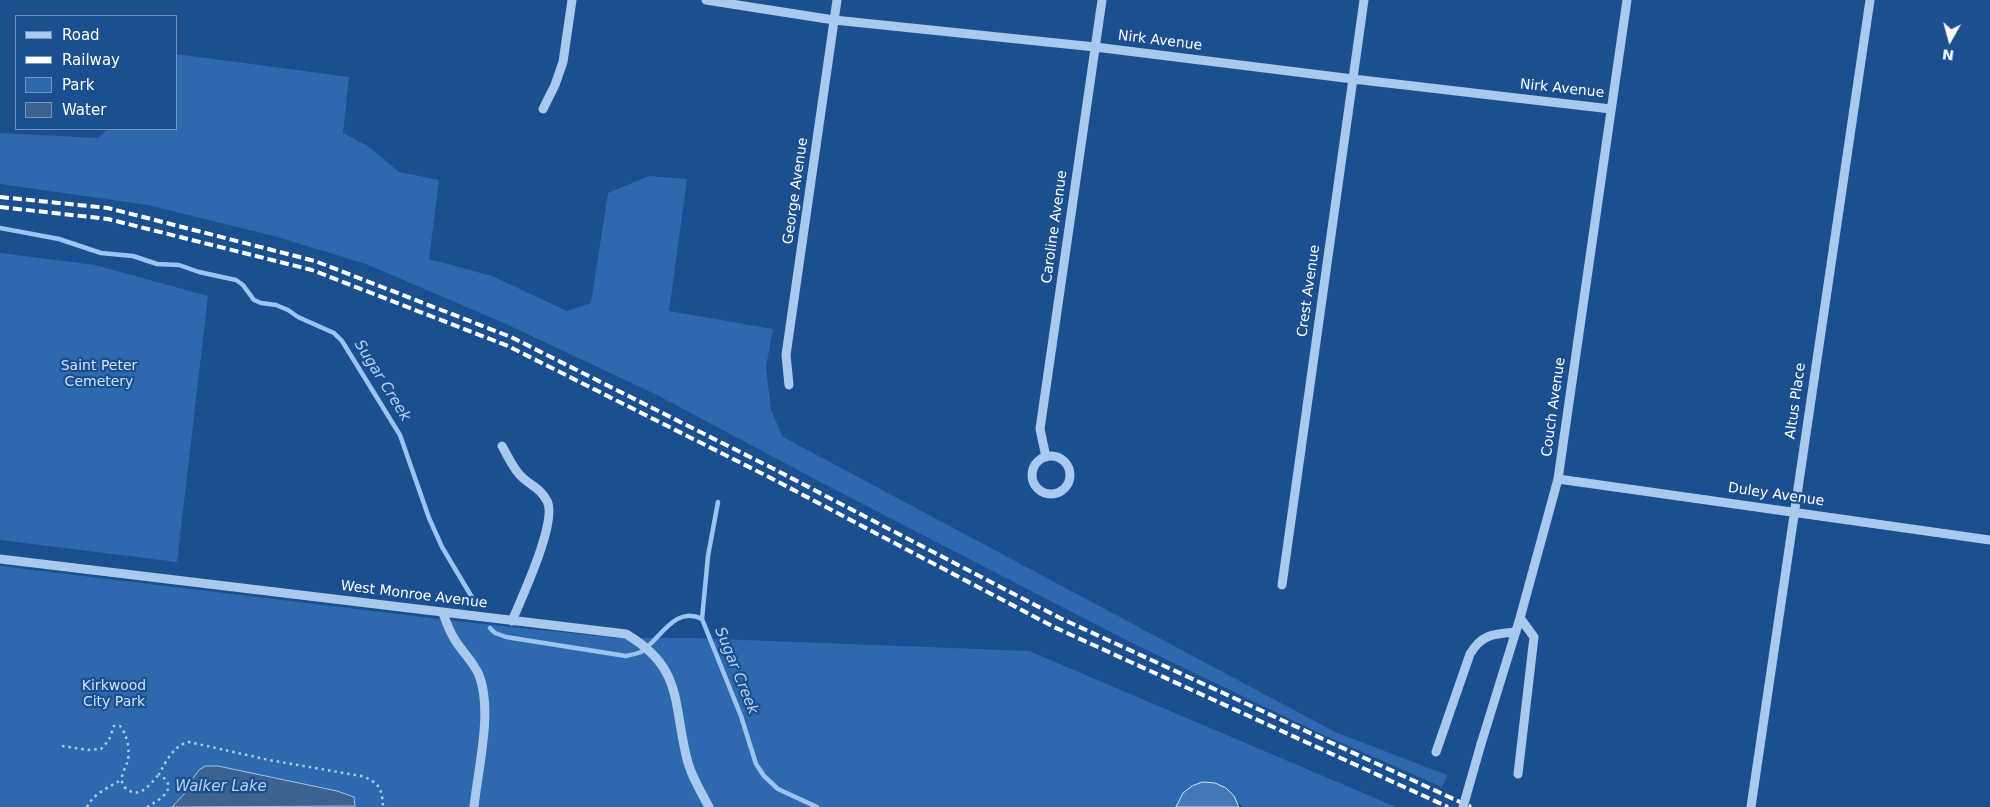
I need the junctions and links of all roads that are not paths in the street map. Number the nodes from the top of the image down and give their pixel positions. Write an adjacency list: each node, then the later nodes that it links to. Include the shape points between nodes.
1 (572, 0): 11 (street, via 563,62)
2 (706, 0): 8 (street, Nirk Avenue)
3 (837, 0): 8 (street, George Avenue)
4 (1102, 0): 9 (street, Caroline Avenue)
5 (1364, 0): 10 (street, Crest Avenue)
6 (1627, 0): 12 (street, Couch Avenue)
7 (1870, 0): 17 (street, Altus Place)
8 (834, 20): 9 (street, Nirk Avenue); 13 (street, George Avenue, via 786,355)
9 (1095, 47): 10 (street, Nirk Avenue); 15 (street, Caroline Avenue, via 1040,429)
10 (1353, 80): 12 (street, Nirk Avenue); 20 (street, Crest Avenue)
11 (543, 109)
12 (1611, 109): 16 (street, Couch Avenue)
13 (789, 385)
14 (502, 446): 23 (street, via 521,477 540,490 549,504 541,553)
15 (1046, 457): 15 (street, via 1036,464 1032,476 1037,488 1054,494 1068,483 1069,471 1063,461)
16 (1558, 479): 17 (street, Duley Avenue); 22 (street, Couch Avenue)
17 (1794, 512): 18 (street, Duley Avenue); 30 (street, Altus Place)
18 (1990, 540)
19 (0, 559): 21 (street, West Monroe Avenue)
20 (1282, 585)
21 (443, 612): 23 (street, West Monroe Avenue); 27 (street, via 456,642 470,658 483,687 485,714)
22 (1520, 618): 24 (street, Couch Avenue); 26 (street, via 1534,637)
23 (512, 621): 28 (street, West Monroe Avenue, via 626,634 642,643 670,678 686,756)
24 (1516, 632): 25 (street, via 1495,634 1477,643 1470,654); 29 (street, Couch Avenue, bridge)
25 (1436, 752)
26 (1518, 774)
27 (474, 807)
28 (709, 807)
29 (1463, 807)
30 (1751, 807)

